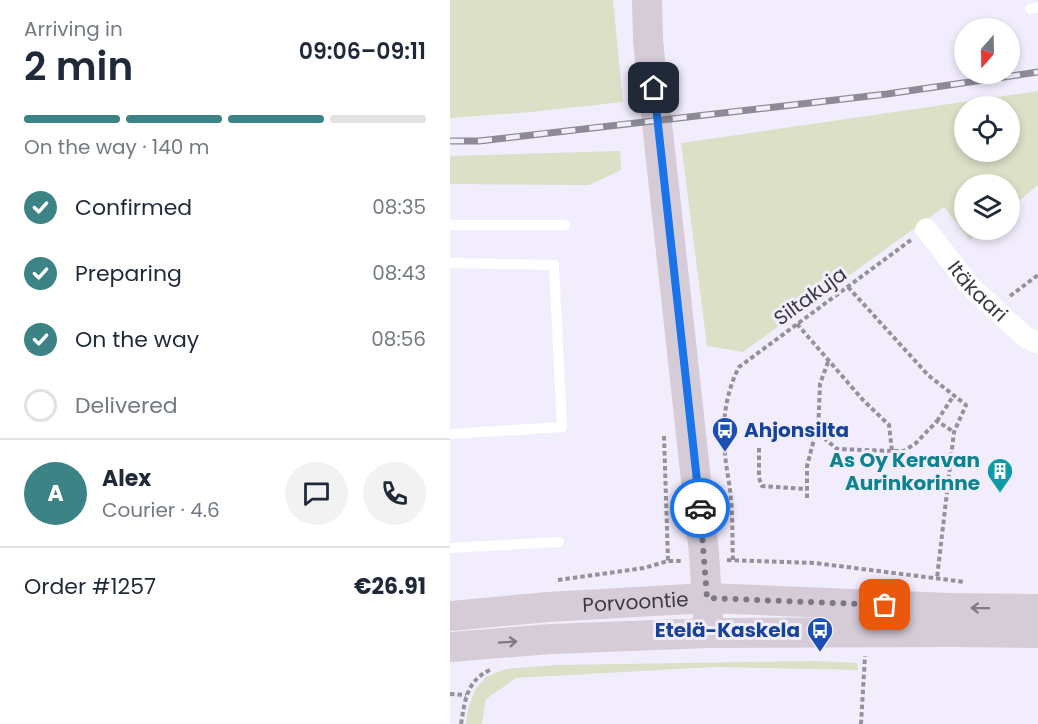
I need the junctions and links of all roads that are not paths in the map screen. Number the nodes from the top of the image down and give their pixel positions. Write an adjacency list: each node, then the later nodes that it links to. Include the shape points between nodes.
1 (647, 0): 10 (street, via 648,41)
2 (450, 225): 3 (lane)
3 (565, 225)
4 (926, 229): 6 (street, Itäkaari, via 969,285 1024,336)
5 (450, 263): 7 (lane, via 554,265 562,427)
6 (1038, 343)
7 (450, 434)
8 (559, 542): 9 (lane)
9 (450, 548)
10 (707, 598): 11 (street, Porvoontie, one-way to 10); 12 (street, Porvoontie); 13 (street)
11 (1038, 609)
12 (450, 616)
13 (709, 633): 14 (street, Porvoontie); 15 (street, Porvoontie, one-way to 13)
14 (1038, 633)
15 (450, 647)

